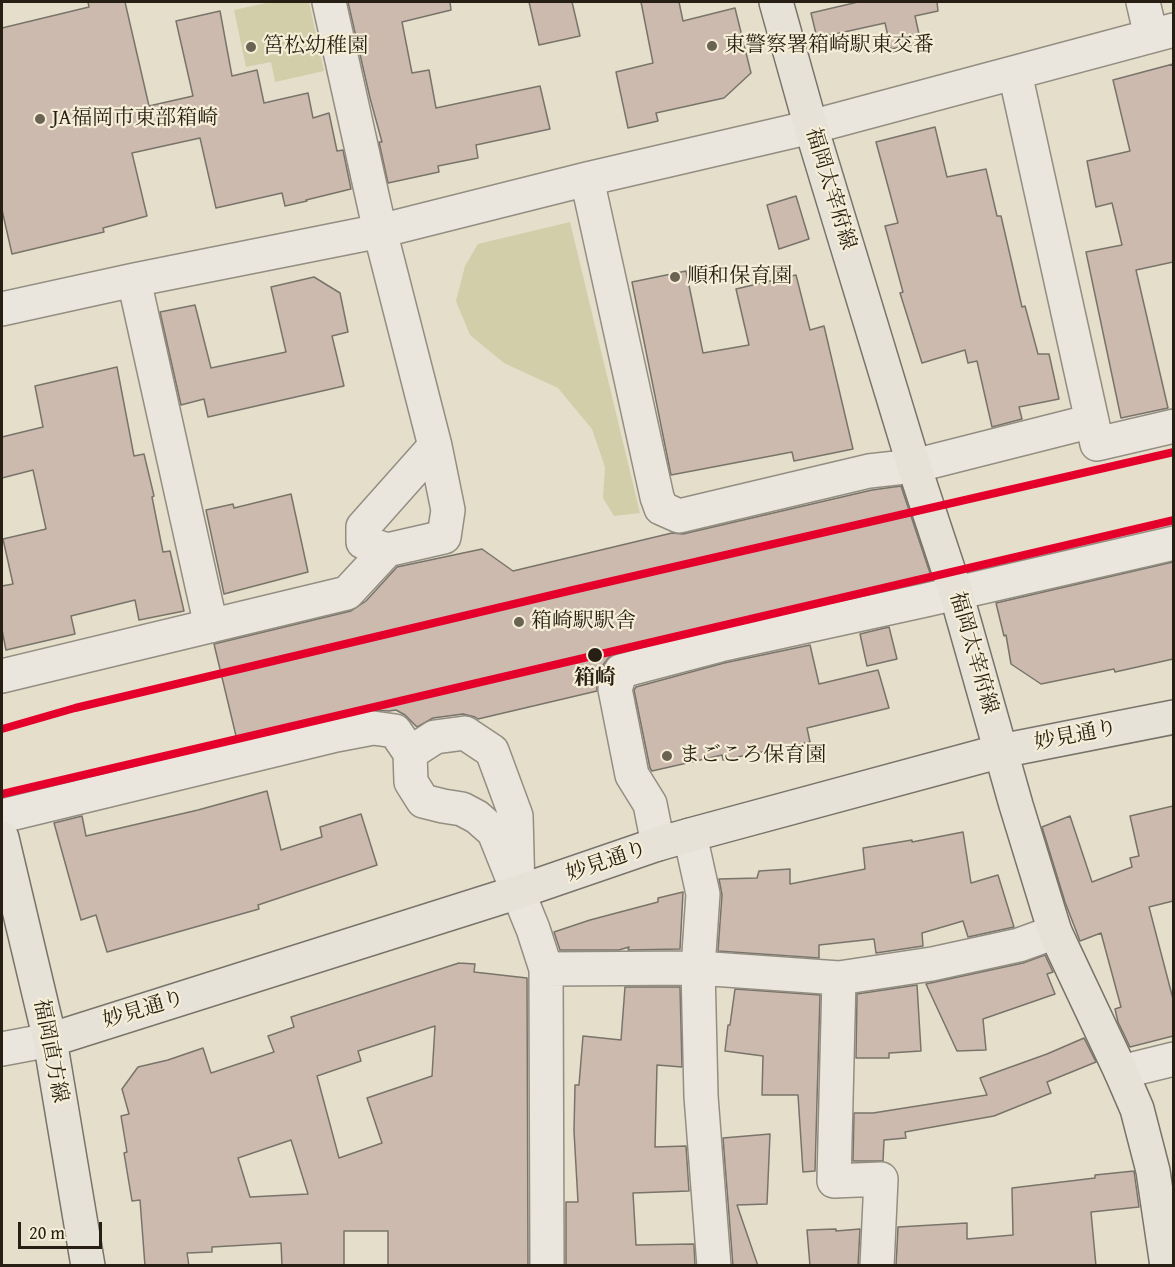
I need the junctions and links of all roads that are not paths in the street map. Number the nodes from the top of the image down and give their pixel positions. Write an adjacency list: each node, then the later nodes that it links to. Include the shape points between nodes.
1 (329, 2): 8 (street)
2 (776, 2): 6 (main road, 福岡太宰府線)
3 (1143, 2): 4 (street)
4 (1162, 33): 5 (street)
5 (1015, 74): 6 (street); 11 (street)
6 (812, 127): 7 (street); 14 (main road, 福岡太宰府線)
7 (587, 179): 8 (street); 14 (street, via 661,508 679,516 869,471)
8 (380, 231): 9 (street); 13 (street)
9 (134, 280): 10 (street); 18 (street)
10 (2, 309)
11 (1092, 421): 12 (street, via 1097,444); 14 (street)
12 (1173, 426)
13 (435, 446): 16 (street, via 363,527 363,542); 16 (street, via 448,510 444,537)
14 (914, 466): 17 (main road, 福岡太宰府線)
15 (1173, 543): 17 (street)
16 (387, 550): 18 (street, via 347,594)
17 (956, 593): 21 (main road, 福岡太宰府線); 26 (street, via 621,671 615,689 632,775 650,804)
18 (211, 626): 19 (street)
19 (2, 676)
20 (1173, 717): 21 (main road, 妙見通り)
21 (1001, 751): 24 (main road, 妙見通り); 28 (main road, 福岡太宰府線)
22 (410, 753): 23 (street, via 395,731 373,728); 27 (street, via 411,783 423,801 462,809 495,832); 27 (street, via 435,737 465,733 492,751 516,816)
23 (2, 816)
24 (690, 835): 26 (main road, 妙見通り); 29 (street, via 703,894)
25 (2, 838): 32 (main road, 福岡直方線)
26 (658, 844): 27 (main road, 妙見通り)
27 (518, 892): 30 (street); 32 (main road, 妙見通り)
28 (1055, 932): 31 (street, via 1019,945 932,964); 35 (main road, 福岡太宰府線)
29 (698, 968): 30 (street); 31 (street); 38 (street, via 700,1096)
30 (546, 969): 37 (street)
31 (839, 978): 39 (street, via 834,1181 881,1179)
32 (50, 1040): 33 (street); 36 (main road, 福岡直方線)
33 (2, 1049)
34 (1173, 1059): 35 (street)
35 (1121, 1072): 40 (main road, 福岡太宰府線, via 1137,1109 1153,1171)
36 (88, 1266)
37 (547, 1266)
38 (714, 1266)
39 (877, 1266)
40 (1167, 1266)

